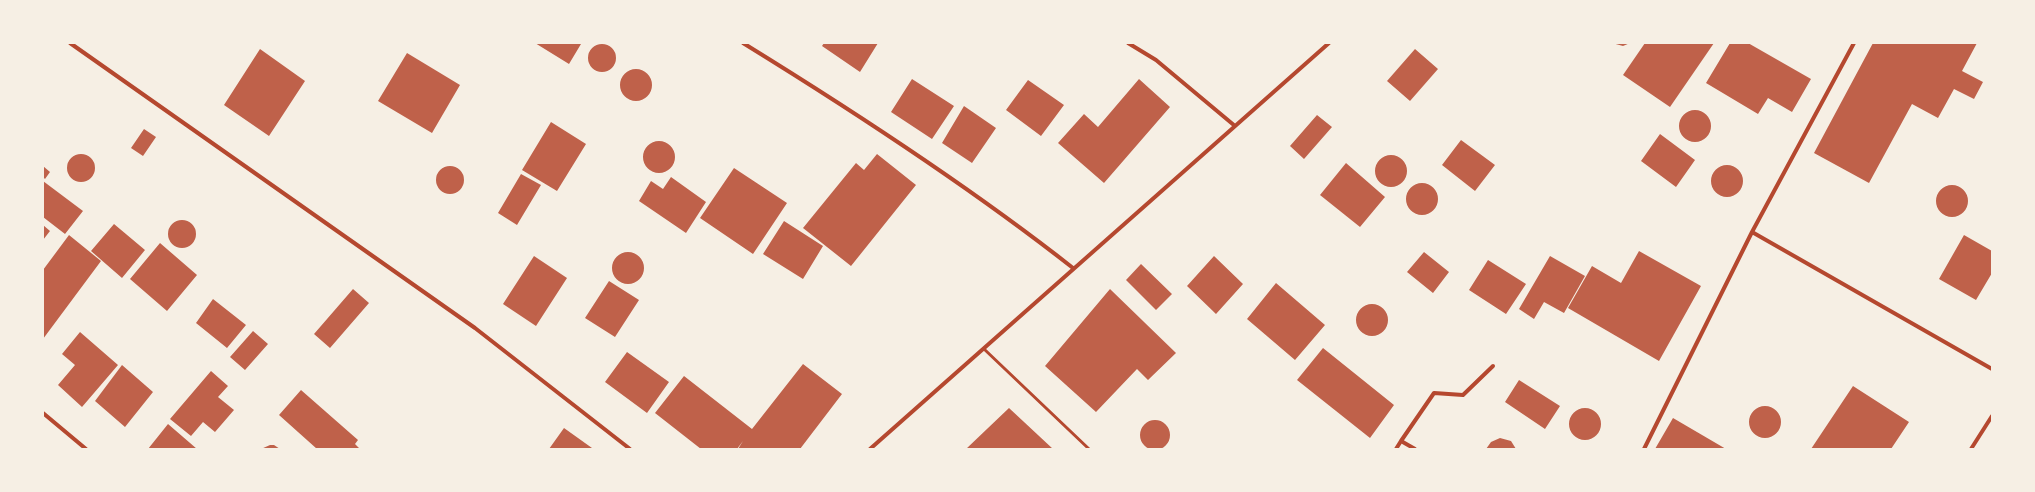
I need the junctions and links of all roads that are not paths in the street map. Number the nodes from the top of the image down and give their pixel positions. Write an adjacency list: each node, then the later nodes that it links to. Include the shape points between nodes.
1 (70, 43): 16 (street, via 475,328)
2 (743, 43): 8 (street, via 832,99 1025,230)
3 (1128, 43): 6 (street, via 1156,60)
4 (1329, 43): 6 (street)
5 (1854, 43): 7 (street)
6 (1235, 126): 8 (street)
7 (1752, 232): 11 (street); 21 (street)
8 (1074, 268): 9 (street)
9 (984, 349): 17 (street); 18 (lane)
10 (1493, 366): 14 (street, via 1463,395 1434,393)
11 (1992, 369)
12 (43, 413): 15 (street)
13 (1992, 416): 22 (street)
14 (1401, 441): 19 (street); 20 (street)
15 (86, 449)
16 (630, 449)
17 (870, 449)
18 (1089, 449)
19 (1396, 449)
20 (1415, 449)
21 (1644, 449)
22 (1971, 449)

